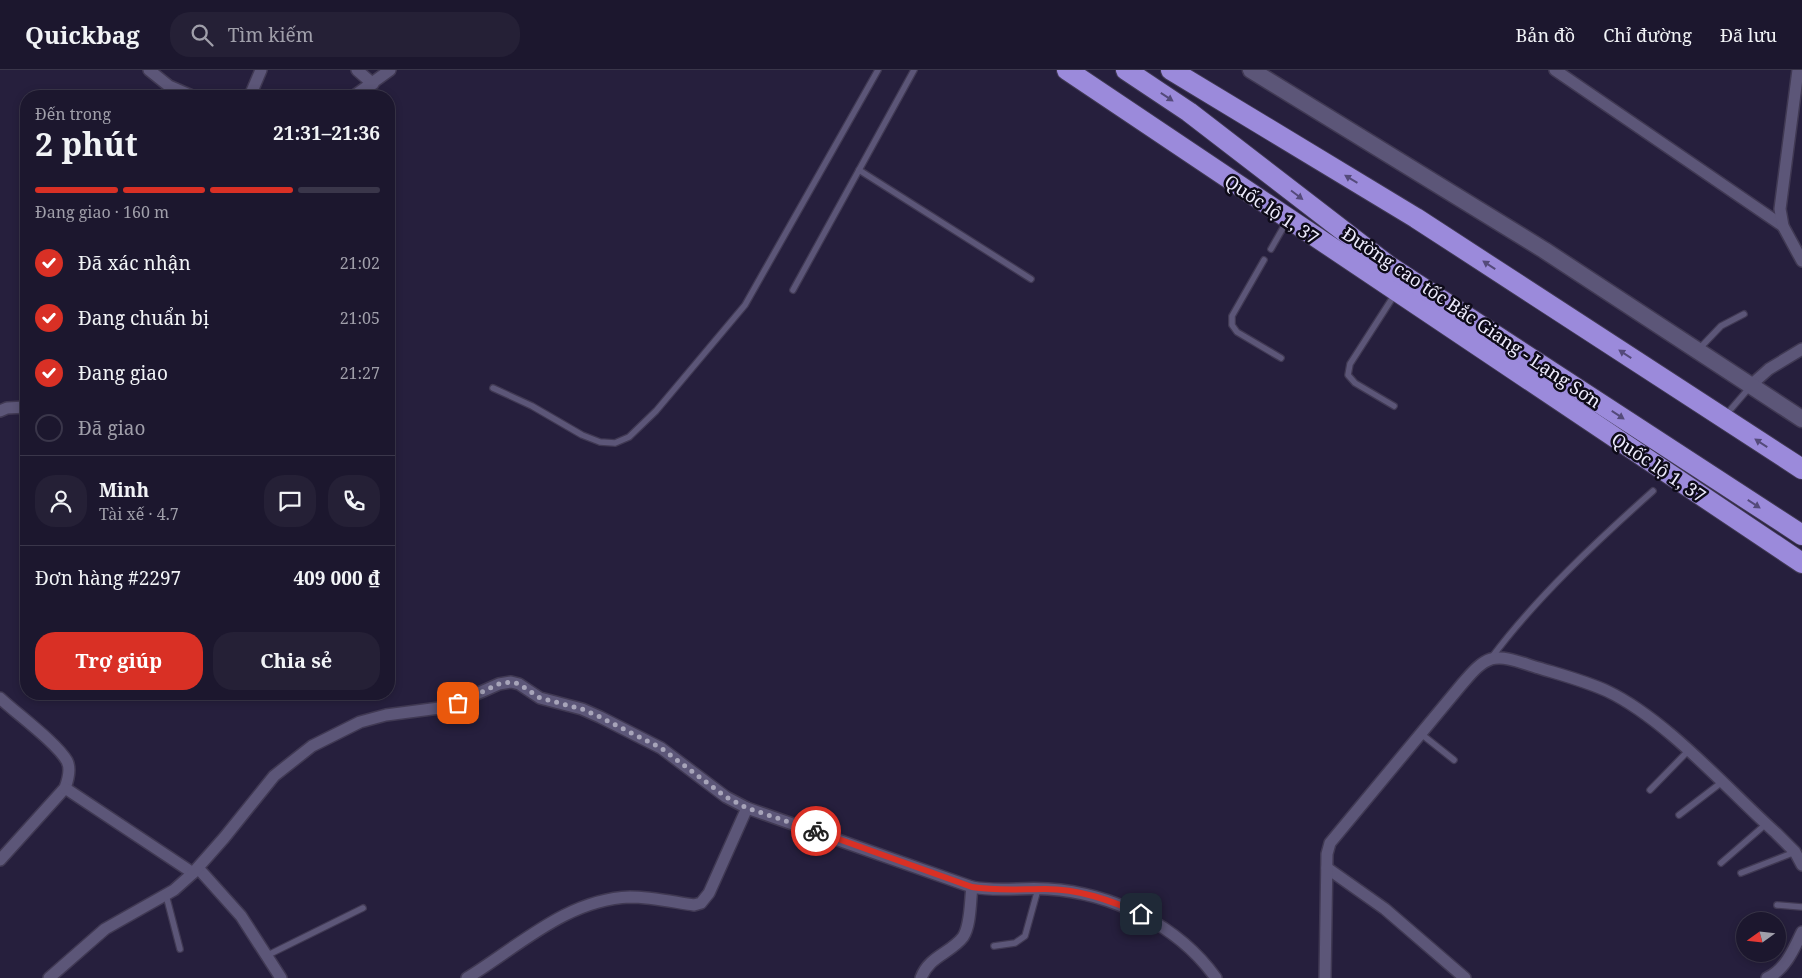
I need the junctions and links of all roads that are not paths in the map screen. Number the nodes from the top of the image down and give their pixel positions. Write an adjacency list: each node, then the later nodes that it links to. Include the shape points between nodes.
1 (149, 70): 14 (street)
2 (261, 70): 15 (street)
3 (357, 70): 13 (street)
4 (390, 70): 13 (street)
5 (878, 70): 31 (lane, via 745,305 656,411 629,437 614,443 600,442)
6 (914, 70): 17 (lane)
7 (1067, 70): 18 (highway, Quốc lộ 1, 37)
8 (1126, 70): 39 (highway, Đường cao tốc Bắc Giang - Lạng Sơn, one-way to 39, via 1190,112 1389,266)
9 (1171, 70): 37 (highway, one-way to 9, via 1416,218)
10 (1251, 70): 28 (street, via 1544,250)
11 (1555, 70): 19 (street)
12 (1798, 70): 19 (street, via 1780,209)
13 (373, 84): 16 (street)
14 (178, 90)
15 (253, 90)
16 (364, 90)
17 (859, 170): 23 (lane); 24 (lane)
18 (1288, 219): 20 (lane); 25 (highway, Quốc lộ 1, 37)
19 (1783, 226): 22 (street)
20 (1271, 249)
21 (1264, 260): 29 (lane, via 1232,316 1232,325 1237,332)
22 (1802, 261)
23 (1031, 279)
24 (793, 290)
25 (1396, 292): 32 (lane, via 1350,364 1348,375 1355,384); 40 (highway, Quốc lộ 1, 37)
26 (1744, 314): 28 (lane, via 1721,326)
27 (1802, 349): 30 (street)
28 (1698, 350): 30 (street)
29 (1281, 358)
30 (1751, 386): 34 (lane); 36 (street)
31 (494, 388)
32 (1394, 406)
33 (20, 407): 35 (street)
34 (1731, 408)
35 (0, 411)
36 (1802, 419)
37 (1802, 469)
38 (1653, 491): 41 (lane, via 1513,629)
39 (1802, 535)
40 (1802, 563)
41 (1491, 659): 43 (street, via 1479,666); 44 (street, via 1507,658 1608,692 1656,722)
42 (1, 700): 47 (street, via 60,752 68,763 69,777)
43 (1420, 733): 45 (lane); 56 (street, via 1330,843)
44 (1688, 751): 46 (street); 48 (lane)
45 (1454, 760)
46 (1722, 782): 50 (lane); 51 (street)
47 (65, 788): 53 (street); 57 (street)
48 (1650, 790)
49 (747, 808): 57 (street, via 726,797 661,748 582,709 540,698 511,682 499,684 447,707 360,722 312,746 274,776); 59 (street); 71 (street, via 709,893 701,903 626,898 574,910)
50 (1679, 815)
51 (1766, 824): 52 (street); 54 (lane)
52 (1795, 852): 55 (street); 58 (lane)
53 (0, 860)
54 (1721, 863)
55 (1802, 865)
56 (1327, 868): 74 (street); 75 (street, via 1384,909)
57 (196, 870): 61 (street); 68 (street, via 241,916)
58 (1740, 873)
59 (972, 887): 60 (street, via 988,890); 72 (street, via 962,939 943,951 924,970)
60 (1038, 889): 66 (lane, via 1025,936 1015,943); 73 (street, via 1089,894 1141,914 1198,955)
61 (166, 895): 67 (lane); 69 (street, via 106,929)
62 (1777, 905): 63 (lane)
63 (1802, 907)
64 (363, 908): 68 (lane)
65 (1802, 932): 76 (street, via 1782,966 1775,975)
66 (994, 946)
67 (180, 949)
68 (268, 955): 70 (street)
69 (49, 978)
70 (281, 978)
71 (467, 978)
72 (921, 978)
73 (1216, 978)
74 (1324, 978)
75 (1465, 978)
76 (1767, 978)

